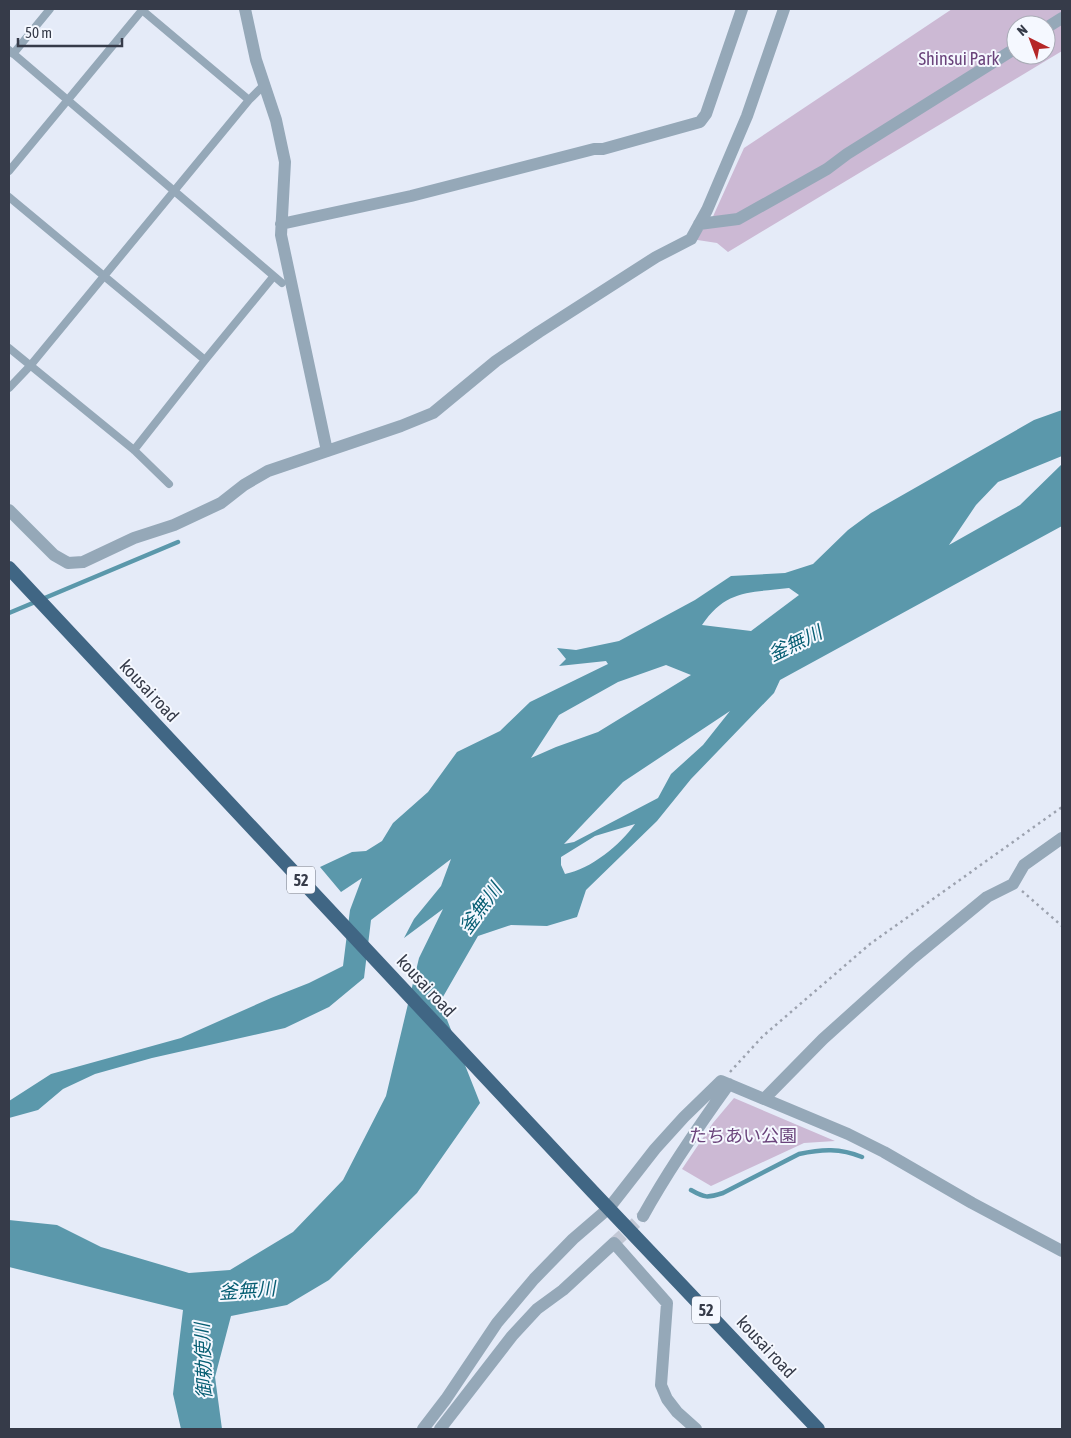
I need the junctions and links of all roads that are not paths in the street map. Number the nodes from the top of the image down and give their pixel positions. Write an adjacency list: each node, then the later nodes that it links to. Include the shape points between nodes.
1 (50, 9): 6 (lane)
2 (142, 9): 9 (lane); 10 (lane)
3 (245, 9): 8 (street)
4 (742, 9): 14 (street, via 706,114 700,122 411,196)
5 (784, 9): 15 (street, via 747,116)
6 (11, 52): 9 (lane)
7 (1006, 54): 15 (street, via 827,168 738,219)
8 (264, 85): 10 (lane); 14 (street, via 285,162)
9 (68, 100): 11 (lane); 12 (lane)
10 (249, 100): 12 (lane)
11 (9, 171)
12 (174, 191): 16 (lane); 17 (lane)
13 (9, 197): 17 (lane)
14 (281, 224): 24 (street)
15 (699, 224): 24 (street, via 691,239 656,257 532,336 432,413)
16 (273, 276): 18 (lane); 20 (lane)
17 (103, 277): 20 (lane); 21 (lane)
18 (282, 283)
19 (9, 348): 21 (lane)
20 (205, 360): 23 (lane)
21 (30, 366): 22 (lane); 23 (lane)
22 (9, 388)
23 (134, 450): 25 (lane)
24 (327, 451): 26 (street, via 268,471 221,503 83,562 68,564 54,555)
25 (169, 484)
26 (9, 510)
27 (9, 568): 31 (highway, kousai road / 52)
28 (1062, 838): 30 (street, via 1024,865 1013,884 987,896 913,958 823,1039)
29 (725, 1082): 30 (street); 31 (street, via 684,1117); 32 (street)
30 (765, 1098): 33 (street, via 848,1134)
31 (609, 1208): 34 (street, via 566,1246 509,1308); 37 (highway, kousai road / 52)
32 (643, 1216)
33 (1062, 1251)
34 (423, 1429)
35 (440, 1429): 36 (street, via 512,1336 614,1243 667,1303 661,1385 667,1399)
36 (696, 1429)
37 (818, 1429)

